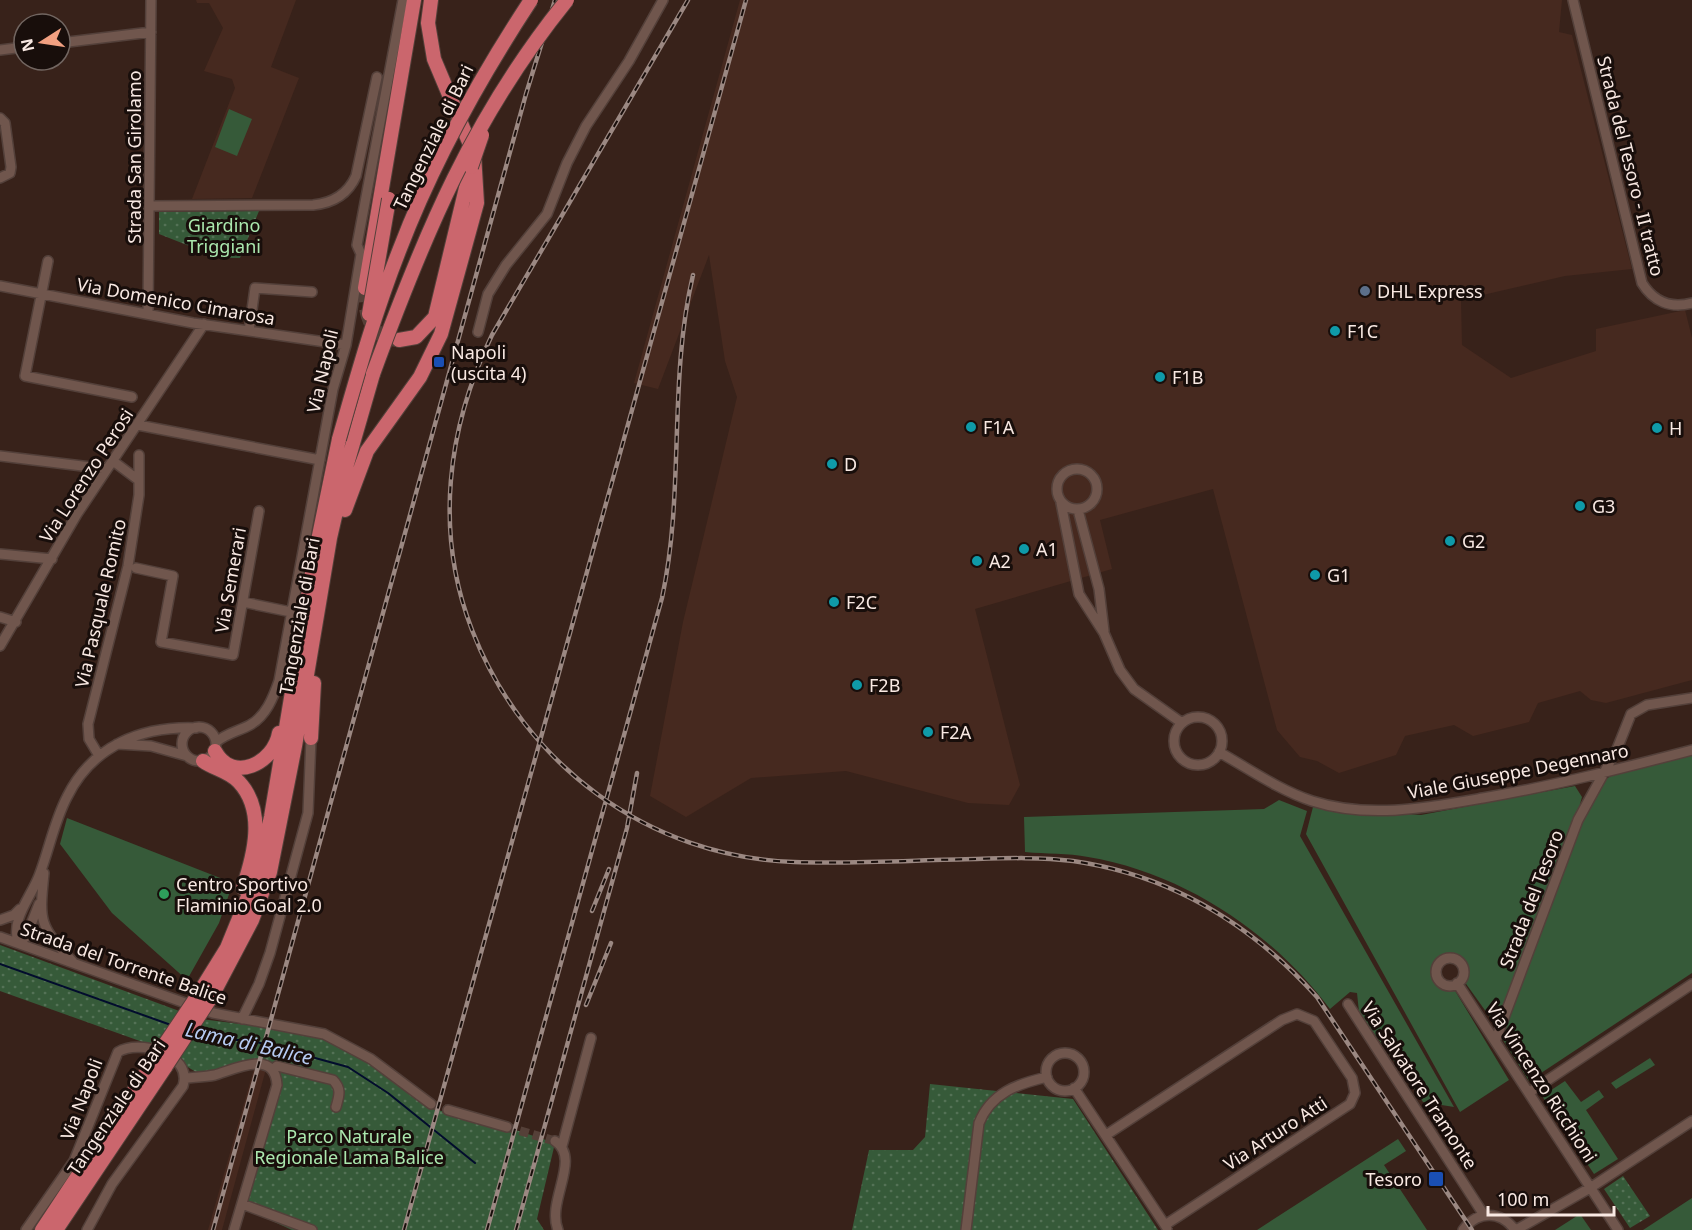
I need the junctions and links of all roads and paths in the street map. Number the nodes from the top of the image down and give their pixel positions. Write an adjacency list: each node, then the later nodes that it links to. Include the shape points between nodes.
1 (151, 0): 10 (street, Strada San Girolamo)
2 (403, 0): 28 (street, Via Napoli, via 357,245 361,254)
3 (414, 0): 19 (highway)
4 (422, 0): 31 (highway, bridge, via 376,285)
5 (430, 0): 40 (highway, via 432,50 474,154 477,203 448,312 432,355 367,451 341,522)
6 (531, 0): 31 (highway, Tangenziale di Bari, bridge, via 482,76 419,201 398,251)
7 (567, 0): 13 (highway, Tangenziale di Bari, bridge)
8 (663, 0): 26 (street, via 629,62 586,126 547,214 488,294)
9 (1573, 0): 22 (street, Strada del Tesoro - II tratto, via 1642,283 1650,296 1665,304)
10 (151, 32): 11 (street); 16 (street, Strada San Girolamo)
11 (72, 42)
12 (377, 77): 16 (street, via 356,176 352,186 333,201 313,205)
13 (507, 79): 27 (highway, bridge, via 471,167 435,317 416,337); 40 (highway, Tangenziale di Bari, bridge, via 435,213 373,374)
14 (0, 118): 15 (street, via 5,123 11,167 10,173)
15 (0, 178)
16 (150, 206): 23 (street, Strada San Girolamo)
17 (48, 261): 21 (street)
18 (0, 286): 21 (street, Via Domenico Cimarosa)
19 (365, 288)
20 (312, 292): 25 (street, via 255,288)
21 (41, 294): 23 (street, Via Domenico Cimarosa); 29 (street, via 25,376)
22 (1692, 303)
23 (148, 314): 24 (street, Via Domenico Cimarosa)
24 (204, 324): 25 (street, Via Domenico Cimarosa); 30 (street, Via Lorenzo Perosi)
25 (249, 331): 28 (street, Via Domenico Cimarosa)
26 (478, 332)
27 (399, 340)
28 (346, 345): 34 (street, Via Napoli)
29 (132, 397)
30 (138, 424): 34 (street); 35 (street, Via Lorenzo Perosi)
31 (339, 439): 48 (highway, Tangenziale di Bari)
32 (139, 455): 36 (street, Via Pasquale Romito)
33 (0, 456): 35 (street)
34 (320, 460): 46 (street, Via Napoli)
35 (110, 465): 36 (street); 42 (street, Via Lorenzo Perosi)
36 (137, 479): 62 (street, Via Pasquale Romito, via 139,495 128,566 88,724 89,740)
37 (1061, 503): 38 (street); 38 (street, via 1058,480 1068,471 1084,470 1093,477 1096,494 1091,503); 50 (street, via 1079,594)
38 (1078, 510): 50 (street, via 1096,578)
39 (259, 511): 45 (street, Via Semerari)
40 (330, 538): 44 (highway, Tangenziale di Bari)
41 (0, 554): 42 (street)
42 (52, 559): 49 (street, Via Lorenzo Perosi)
43 (136, 568): 45 (street, Via Semerari, via 173,576 161,642 233,655)
44 (320, 595): 57 (highway, via 320,645); 80 (highway, Tangenziale di Bari, bridge, via 278,837 261,898 212,996)
45 (243, 602): 46 (street)
46 (291, 612): 56 (street, Via Napoli, via 272,700 250,725)
47 (0, 617): 49 (street)
48 (305, 617): 59 (highway, via 295,638 277,745 262,761 244,768 226,765); 70 (highway, Tangenziale di Bari, via 267,837)
49 (16, 622): 51 (street, Via Lorenzo Perosi)
50 (1104, 633): 53 (street, via 1120,670 1134,689)
51 (0, 646)
52 (1692, 698): 65 (street, via 1647,705 1631,714)
53 (1182, 723): 61 (street, via 1194,717 1212,722 1222,739); 61 (street, via 1174,744 1187,763 1202,765)
54 (196, 728): 55 (street); 58 (street, via 146,731); 63 (street, via 184,737)
55 (207, 729): 56 (street); 59 (street)
56 (235, 730): 59 (street, Via Napoli)
57 (311, 738): 77 (street, via 308,813 270,953)
58 (117, 744): 62 (street); 63 (street, via 151,746)
59 (215, 746): 64 (street)
60 (1692, 750): 65 (street, Viale Giuseppe Degennaro)
61 (1219, 752): 65 (street, Viale Giuseppe Degennaro, via 1289,792 1359,810 1401,811 1445,805)
62 (98, 754): 66 (street, via 66,798)
63 (187, 756): 64 (street)
64 (203, 761): 70 (highway, via 246,791 255,820 252,860 241,894)
65 (1602, 773): 79 (street, Strada del Tesoro, via 1578,820)
66 (45, 860): 67 (street); 68 (street)
67 (42, 896): 72 (street, via 26,937); 73 (street, via 45,929)
68 (24, 905): 69 (street, via 14,915); 72 (street, via 14,931)
69 (0, 920)
70 (236, 929): 80 (highway, Tangenziale di Bari, bridge)
71 (0, 937): 72 (street, Strada del Torrente Balice)
72 (18, 944): 73 (street, Strada del Torrente Balice)
73 (74, 964): 77 (street, Strada del Torrente Balice, via 183,1004)
74 (1457, 983): 79 (street, Via Vincenzo Ricchioni)
75 (1692, 984): 85 (street)
76 (1348, 1004): 94 (street, Via Salvatore Tramonte)
77 (242, 1019): 86 (street, Strada del Torrente Balice, via 324,1034 371,1059)
78 (591, 1038): 102 (street, via 559,1143 567,1159 554,1210)
79 (1496, 1039): 85 (street, Via Vincenzo Ricchioni)
80 (160, 1063): 97 (highway, Tangenziale di Bari); 98 (highway, Tangenziale di Bari)
81 (273, 1070): 83 (street, via 249,1063 213,1075); 87 (street, via 277,1066 333,1080 340,1094); 93 (street, via 277,1085)
82 (1047, 1077): 84 (street, via 1058,1089); 84 (street, via 1048,1064 1056,1055 1069,1053 1080,1060 1084,1072); 103 (street, via 996,1096 984,1109)
83 (186, 1078): 96 (street, Via Napoli, via 181,1063 168,1055 134,1046 118,1052 74,1161); 99 (street, via 112,1184)
84 (1074, 1088): 91 (street)
85 (1530, 1092): 92 (street, Via Vincenzo Ricchioni)
86 (431, 1104)
87 (336, 1107)
88 (448, 1110): 90 (street)
89 (1692, 1120): 92 (street)
90 (507, 1127)
91 (1106, 1136): 95 (street); 95 (street, Via Arturo Atti, via 1289,1016 1309,1017 1332,1048 1355,1086 1350,1104)
92 (1590, 1188): 105 (street); 106 (street, Via Vincenzo Ricchioni)
93 (242, 1203): 100 (street); 101 (street)
94 (1484, 1215): 104 (street); 105 (street, via 1502,1217)
95 (1166, 1228)
96 (26, 1230)
97 (42, 1230)
98 (56, 1230)
99 (87, 1230)
100 (234, 1230)
101 (312, 1230)
102 (558, 1230)
103 (966, 1230)
104 (1463, 1230)
105 (1515, 1230)
106 (1618, 1230)

